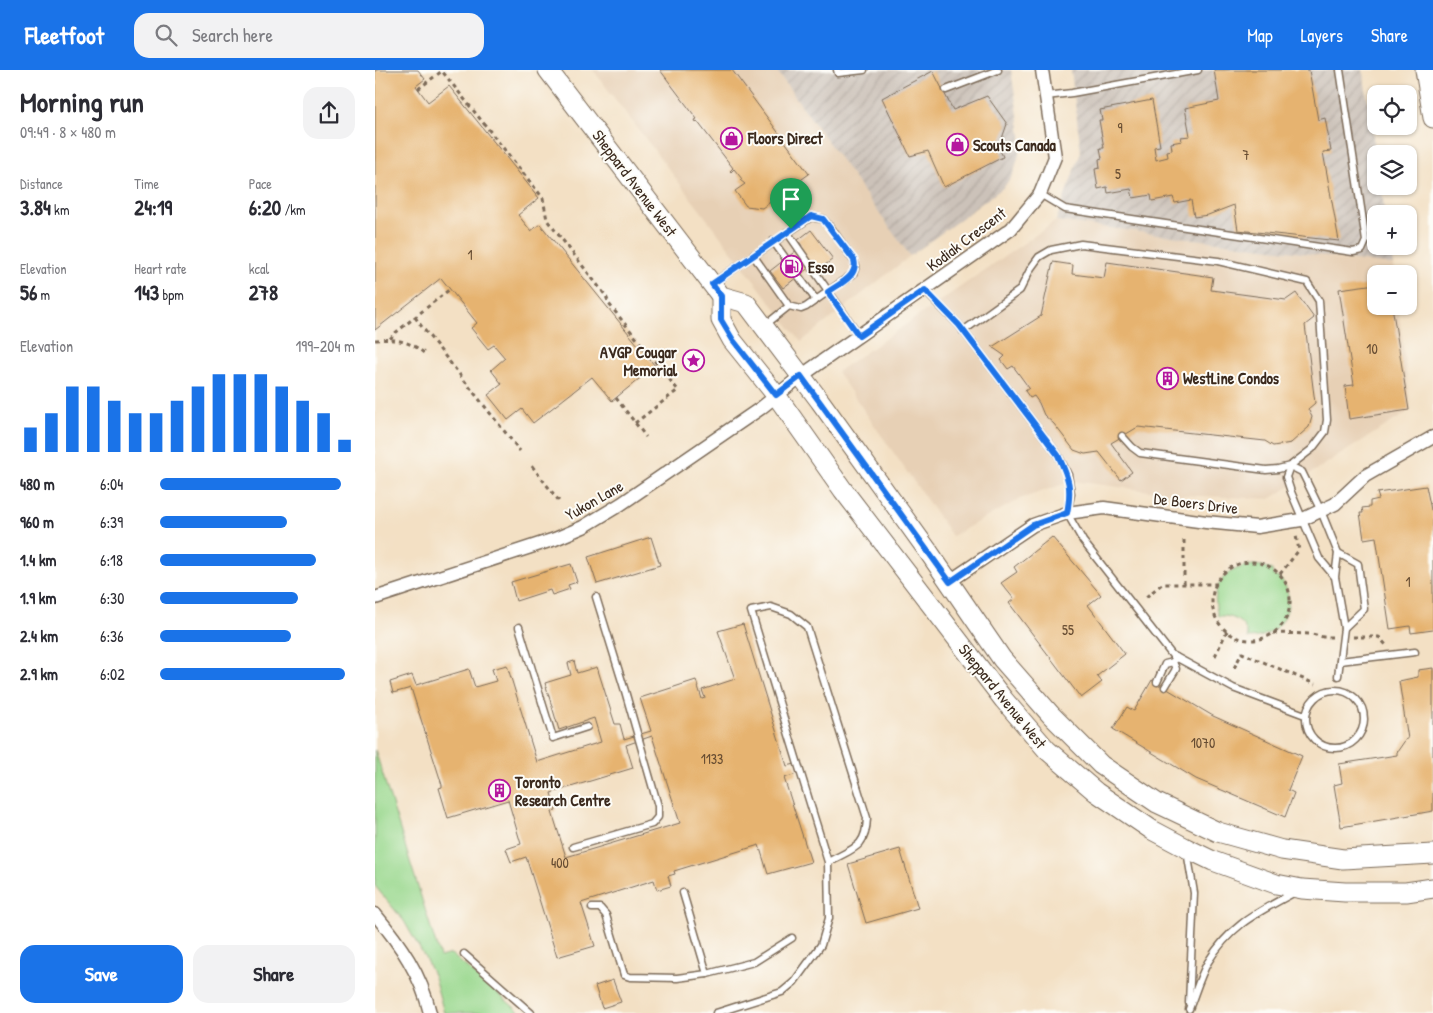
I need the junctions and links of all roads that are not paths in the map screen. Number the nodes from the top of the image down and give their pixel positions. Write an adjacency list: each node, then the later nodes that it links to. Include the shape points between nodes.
1 (548, 70): 16 (main road, Sheppard Avenue West)
2 (837, 70): 3 (lane, via 838,73)
3 (864, 70)
4 (998, 70): 9 (lane)
5 (1042, 70): 10 (street, Kodiak Crescent)
6 (1198, 70): 10 (lane)
7 (1340, 70): 12 (lane, via 1366,241 1362,250 1353,252 1065,209)
8 (1425, 70): 11 (main road)
9 (946, 90)
10 (1046, 96): 12 (street, Kodiak Crescent, via 1055,157)
11 (1433, 118)
12 (1040, 194): 17 (street, Kodiak Crescent, via 1011,229)
13 (787, 232): 14 (lane); 18 (lane); 18 (lane, via 811,216 823,219 854,260 853,274)
14 (773, 241): 15 (lane); 19 (lane)
15 (753, 255): 16 (lane); 20 (lane)
16 (717, 290): 21 (main road, Sheppard Avenue West, via 745,304); 25 (main road, Sheppard Avenue West, via 721,320)
17 (925, 290): 22 (lane); 23 (street, Kodiak Crescent)
18 (828, 292): 19 (lane); 23 (lane)
19 (816, 300): 20 (lane, via 801,309)
20 (789, 306): 21 (lane)
21 (763, 327): 24 (main road, Sheppard Avenue West)
22 (963, 330): 28 (lane, via 1020,290 1039,257 1051,250 1081,244 1218,261 1307,282 1319,301 1327,420 1325,432 1312,449); 30 (lane, via 1058,455 1071,494)
23 (859, 336): 24 (street, Kodiak Crescent)
24 (801, 376): 25 (street, Yukon Lane); 34 (main road, Sheppard Avenue West)
25 (776, 395): 36 (street, Yukon Lane, via 583,527); 48 (main road, Sheppard Avenue West, via 922,595 1047,750 1096,792 1152,830)
26 (1122, 436): 28 (lane, via 1140,453 1266,470)
27 (1433, 437): 29 (street, De Boers Drive, via 1365,476 1335,504)
28 (1290, 466): 29 (lane, via 1301,472); 31 (lane, via 1286,477)
29 (1321, 511): 31 (street, De Boers Drive); 32 (lane)
30 (1067, 513): 31 (street, De Boers Drive, via 1104,508 1257,527); 34 (street, De Boers Drive, via 1033,525); 40 (lane, via 1083,541)
31 (1303, 519): 33 (lane, via 1319,558)
32 (1338, 553): 33 (lane); 38 (lane, via 1358,564 1364,608)
33 (1335, 576): 38 (lane)
34 (950, 582): 49 (main road, Sheppard Avenue West, via 1002,658 1051,715 1101,765 1157,803 1218,832 1282,850 1343,859)
35 (596, 597): 47 (lane, via 631,710 658,816 652,824)
36 (375, 598)
37 (519, 627): 46 (lane, via 553,738)
38 (1344, 628): 41 (lane)
39 (1415, 652): 41 (lane)
40 (1174, 660): 43 (lane, via 1165,664); 44 (lane, via 1176,669); 45 (lane, via 1233,688)
41 (1340, 661): 42 (lane)
42 (1338, 676)
43 (1157, 682)
44 (1165, 687)
45 (1305, 715): 45 (lane, via 1314,698 1330,690 1339,690 1356,698 1364,715 1364,725 1353,742 1335,749 1316,742 1305,725)
46 (587, 727)
47 (573, 847)
48 (1186, 848): 52 (main road, Sheppard Avenue West, via 1276,884); 59 (lane, via 1193,893)
49 (1433, 854)
50 (828, 862): 50 (lane, via 751,611 771,607 791,614 807,626 867,818 867,832 860,845); 62 (lane, via 829,918 821,945 794,982 782,992)
51 (1433, 888): 52 (main road, Sheppard Avenue West, via 1406,892)
52 (1301, 889): 59 (lane, via 1257,913 1225,937 1207,964)
53 (683, 892): 58 (lane)
54 (592, 908): 58 (lane, via 599,908 606,915 624,974 630,977 677,978)
55 (375, 914): 60 (street, via 408,957)
56 (791, 938): 58 (lane, via 754,962)
57 (464, 954): 61 (lane)
58 (707, 974)
59 (1189, 1011)
60 (430, 1013)
61 (531, 1013)
62 (716, 1013)

